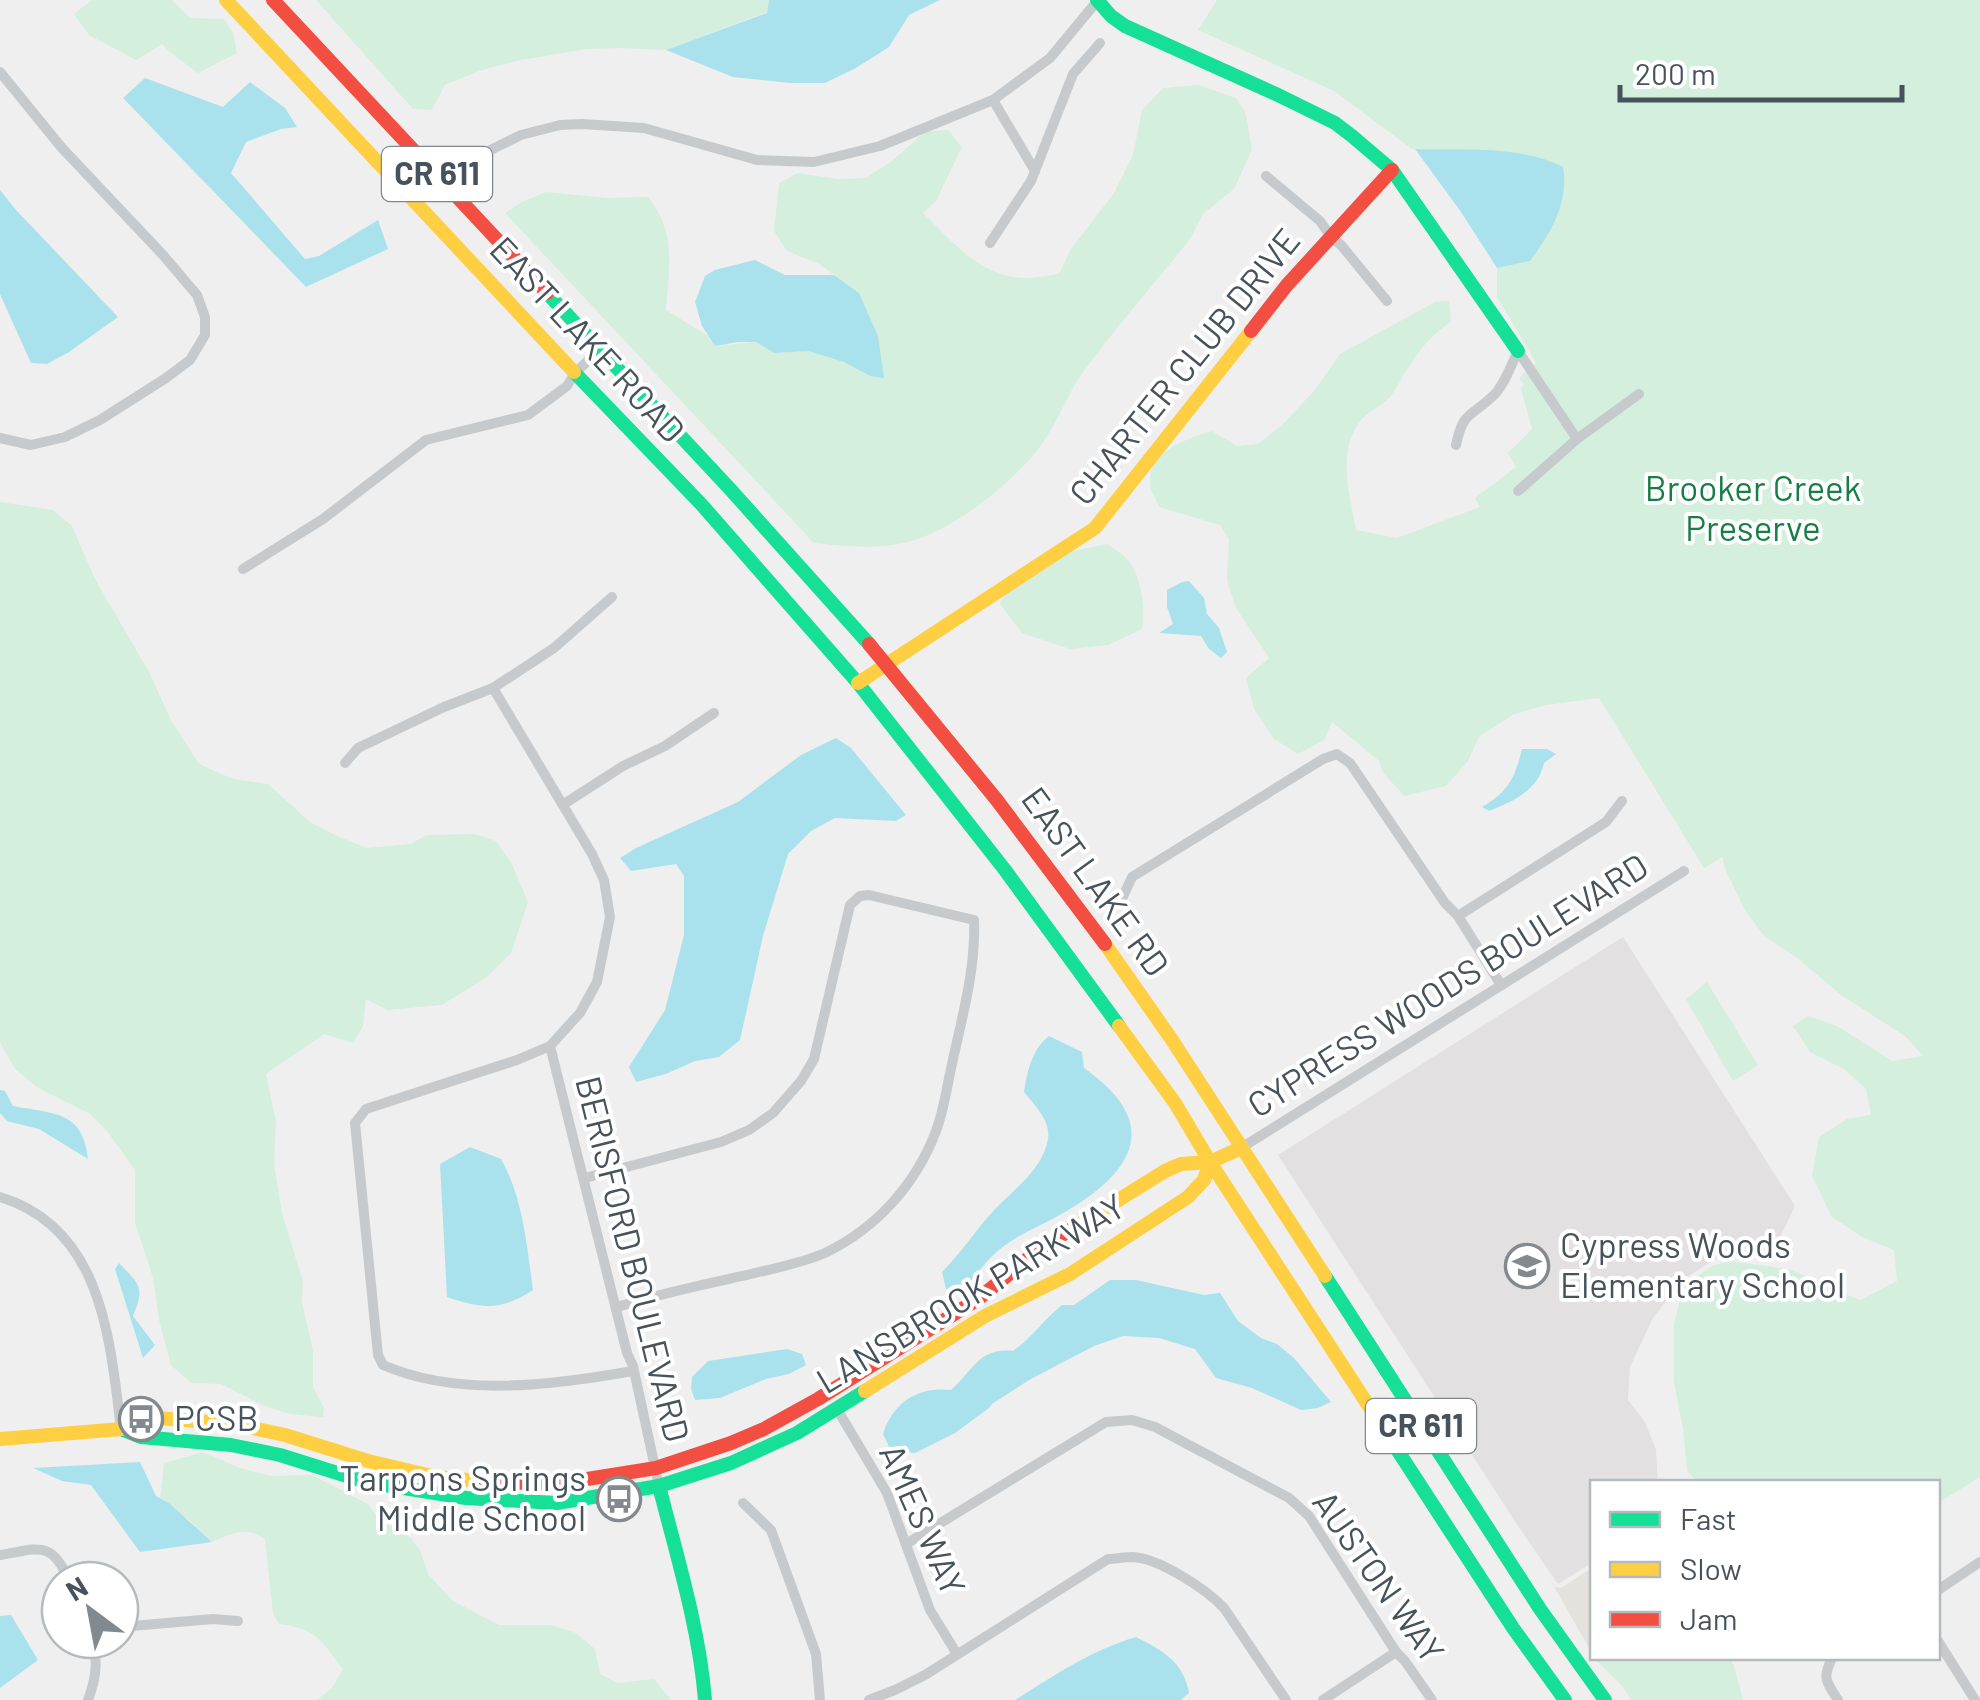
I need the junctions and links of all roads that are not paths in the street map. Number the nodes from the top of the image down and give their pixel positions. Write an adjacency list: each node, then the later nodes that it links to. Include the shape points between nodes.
1 (226, 0): 16 (main road, EAST LAKE ROAD / CR 611)
2 (273, 0): 14 (main road, EAST LAKE ROAD / CR 611)
3 (1098, 0): 6 (street, via 1050,58); 8 (main road, via 1125,26 1335,123)
4 (1100, 43): 9 (street, via 1073,74)
5 (0, 73): 18 (street, via 197,295 205,335 190,360 166,378 65,438 31,445)
6 (994, 100): 7 (street, via 880,146 814,162 756,160 644,128 582,124 520,135); 9 (street)
7 (476, 157)
8 (1392, 170): 11 (main road, CHARTER CLUB DRIVE); 15 (main road)
9 (1035, 171): 12 (street)
10 (1266, 176): 11 (street)
11 (1331, 237): 13 (street); 24 (main road, CHARTER CLUB DRIVE, via 1095,528)
12 (990, 244)
13 (1387, 301)
14 (599, 350): 16 (street); 24 (main road, EAST LAKE ROAD / CR 611)
15 (1518, 351): 19 (street); 20 (street, via 1493,396 1460,424)
16 (575, 373): 22 (street, via 528,415 426,440 324,519); 25 (main road, EAST LAKE ROAD / CR 611)
17 (1639, 394): 19 (street)
18 (0, 438)
19 (1577, 439): 21 (street)
20 (1456, 445)
21 (1518, 491)
22 (243, 569)
23 (612, 596): 26 (street, via 554,648)
24 (886, 663): 25 (main road, CHARTER CLUB DRIVE); 36 (main road, EAST LAKE RD / CR 611, via 1126,973)
25 (858, 683): 37 (main road, EAST LAKE RD / CR 611, via 1004,870 1175,1103)
26 (493, 688): 28 (street, via 358,748); 30 (street)
27 (714, 713): 30 (street)
28 (345, 763)
29 (1622, 800): 33 (street, via 1606,822)
30 (564, 804): 35 (street, via 604,880 610,917 597,982)
31 (1684, 871): 34 (street, CYPRESS WOODS BOULEVARD)
32 (1121, 901): 33 (street, via 1132,876 1337,754 1350,763)
33 (1458, 916): 34 (street)
34 (1501, 985): 36 (street, CYPRESS WOODS BOULEVARD)
35 (550, 1046): 38 (street, BERISFORD BOULEVARD); 41 (street, via 366,1109 355,1123 378,1354 393,1369 437,1380 512,1387)
36 (1240, 1148): 37 (main road); 68 (main road, CR 611)
37 (1210, 1162): 42 (main road, LANSBROOK PARKWAY, via 1188,1196 1070,1274 985,1316); 45 (main road, LANSBROOK PARKWAY, via 1166,1171 794,1414); 67 (main road, CR 611)
38 (584, 1178): 40 (street, BERISFORD BOULEVARD); 40 (street, via 735,1138 773,1113 814,1059 850,905 860,896 974,920 971,975 938,1128 909,1184 880,1217 822,1254)
39 (0, 1197): 43 (street, via 59,1233 90,1276 107,1326)
40 (617, 1307): 41 (street, BERISFORD BOULEVARD)
41 (633, 1371): 45 (street, BERISFORD BOULEVARD)
42 (837, 1409): 46 (main road, LANSBROOK PARKWAY, via 753,1454); 48 (street, AMES WAY, via 887,1493)
43 (120, 1429): 44 (main road, LANSBROOK PARKWAY); 45 (main road, LANSBROOK PARKWAY, via 146,1417 234,1424 462,1480 556,1484); 46 (main road, LANSBROOK PARKWAY, via 231,1445 366,1482 466,1498 557,1503)
44 (0, 1439)
45 (656, 1468): 46 (street, BERISFORD BOULEVARD)
46 (659, 1486): 61 (main road)
47 (743, 1503): 62 (street, via 771,1530 778,1547 816,1654)
48 (906, 1544): 56 (street, AUSTON WAY, via 1095,1428 1132,1420 1289,1498 1309,1516); 57 (street, AMES WAY, via 930,1610)
49 (0, 1555): 50 (street, via 39,1549)
50 (59, 1560)
51 (1980, 1562): 52 (street)
52 (1940, 1589)
53 (238, 1622): 54 (street)
54 (140, 1626)
55 (1940, 1644): 70 (street)
56 (1396, 1652): 65 (street); 66 (street, AUSTON WAY)
57 (957, 1654): 63 (street); 64 (street, via 1108,1559 1132,1557 1152,1561 1212,1596)
58 (97, 1660): 60 (street)
59 (1831, 1660): 69 (street, via 1824,1674)
60 (88, 1700)
61 (705, 1700)
62 (820, 1700)
63 (869, 1700)
64 (1286, 1700)
65 (1324, 1700)
66 (1432, 1700)
67 (1565, 1700)
68 (1605, 1700)
69 (1838, 1700)
70 (1975, 1700)

